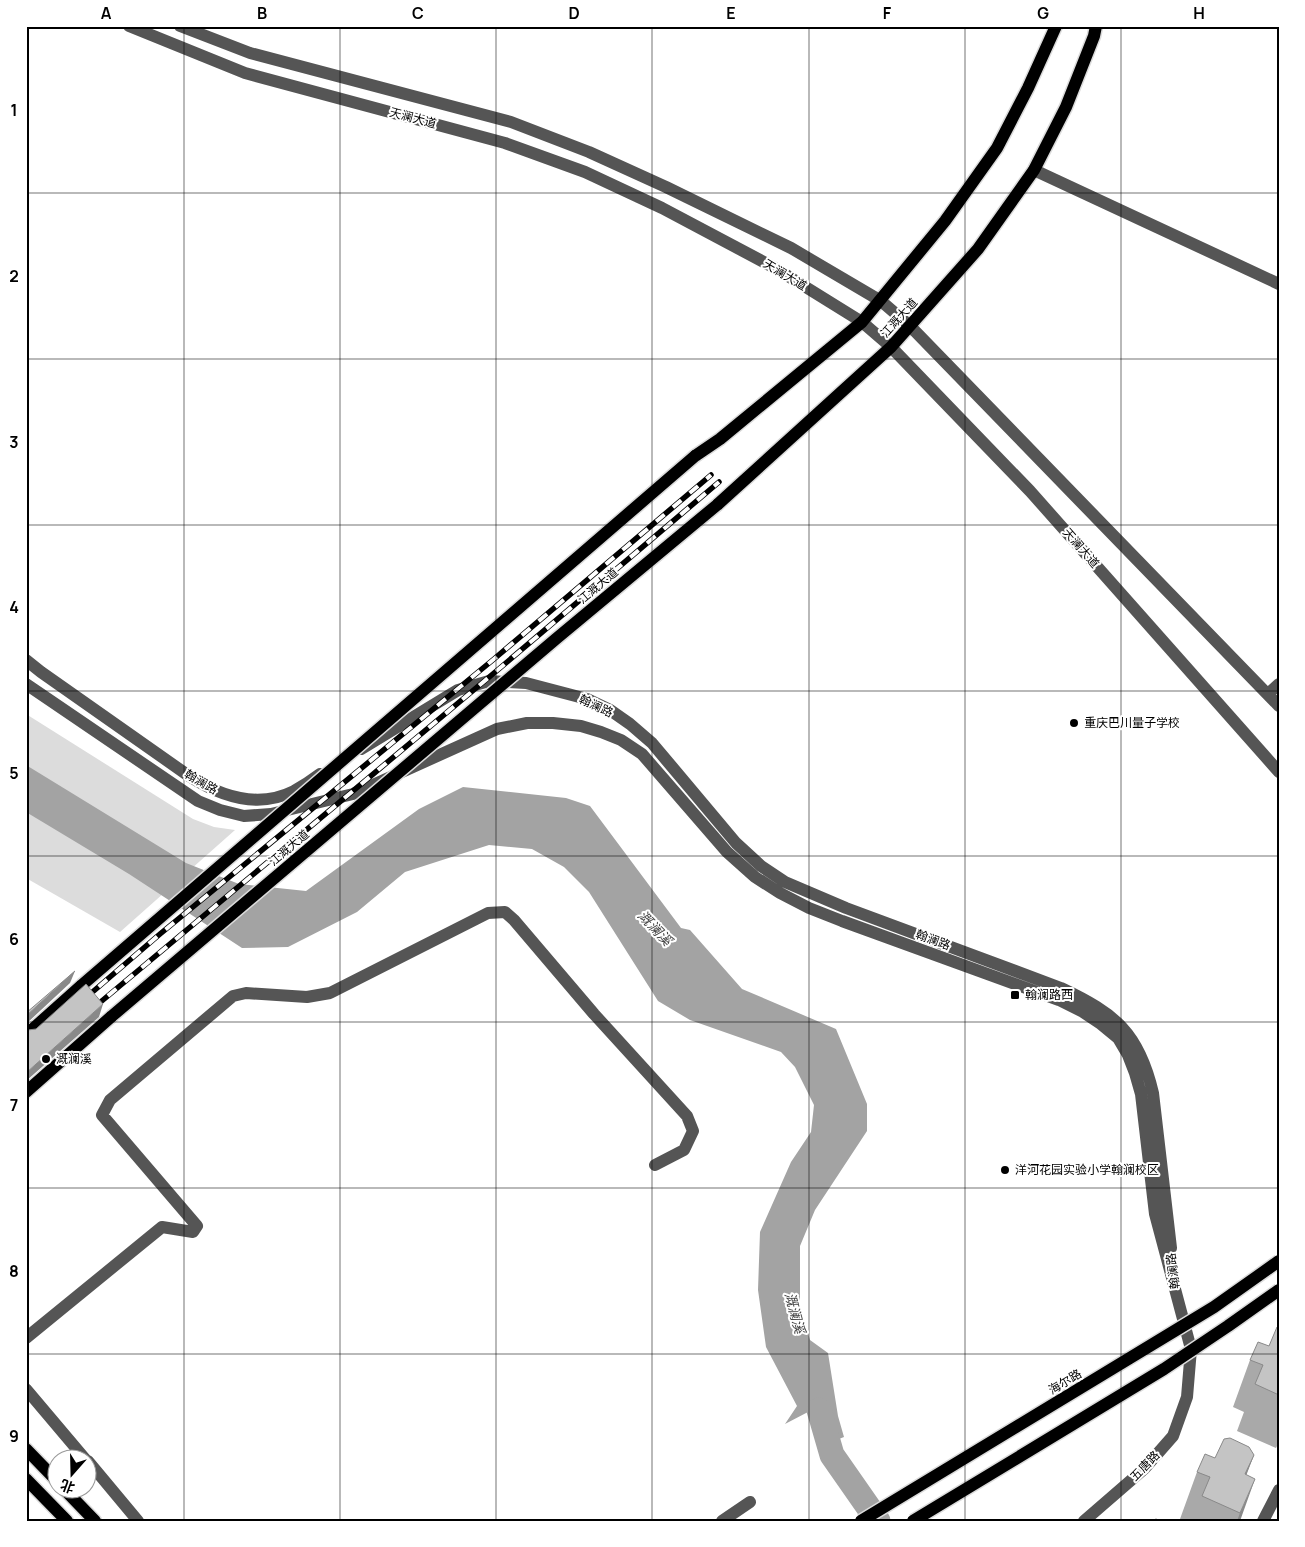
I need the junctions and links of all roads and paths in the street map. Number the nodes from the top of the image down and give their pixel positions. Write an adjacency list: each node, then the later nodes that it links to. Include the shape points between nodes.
1 (129, 26): 8 (street, 天澜大道, via 244,73 505,143 585,172 662,208 775,268)
2 (180, 26): 7 (street, 天澜大道, via 250,53 511,122 589,152 791,248)
3 (1056, 26): 7 (main road, 江溉大道, via 997,148 946,221)
4 (1096, 26): 5 (main road, 江溉大道, via 1066,107)
5 (1034, 170): 6 (street); 9 (main road, 江溉大道, via 978,249)
6 (1279, 284)
7 (881, 301): 8 (main road, 江溉大道); 9 (street, 天澜大道)
8 (862, 322): 10 (street, 天澜大道); 17 (main road, 江溉大道, bridge, via 695,456)
9 (910, 326): 10 (main road, 江溉大道); 14 (street, 天澜大道)
10 (891, 347): 16 (street, 天澜大道, via 1030,491); 18 (main road, 江溉大道, bridge, via 717,505)
11 (26, 660): 22 (street, 翰澜路, via 204,786 244,800 270,799 293,791 458,690 489,682 534,684 587,699 610,710 652,742 736,843 784,882 1061,988 1108,1014 1126,1031 1140,1051 1153,1093)
12 (26, 684): 22 (street, 翰澜路, via 198,801 244,816 271,814 353,794 497,729 527,723 553,723 581,726 621,740 642,754 728,852 755,877 780,893 842,921 1058,1000 1083,1012 1118,1038 1128,1055 1141,1094 1155,1214)
13 (1279, 684): 14 (street)
14 (1268, 694): 15 (street, 天澜大道)
15 (1279, 706)
16 (1279, 772)
17 (26, 1035)
18 (26, 1092)
19 (655, 1165): 23 (street, via 684,1150 693,1132 687,1116 514,920 505,912 488,913 330,992 307,997 246,993 233,996 110,1100 102,1115 197,1226 193,1232 162,1226)
20 (1279, 1261): 37 (main road, 海尔路, bridge, via 1214,1307)
21 (1279, 1290): 38 (main road, bridge, via 1164,1369)
22 (1176, 1295): 39 (street, 五唐路, via 1191,1348 1187,1397 1173,1436 1144,1469)
23 (26, 1338)
24 (26, 1389): 26 (street)
25 (26, 1449): 27 (main road)
26 (78, 1450)
27 (48, 1472)
28 (98, 1473): 35 (street)
29 (26, 1479): 33 (main road)
30 (1279, 1490): 40 (street)
31 (75, 1500): 34 (main road)
32 (750, 1502): 36 (street)
33 (67, 1521)
34 (95, 1521)
35 (138, 1521)
36 (722, 1521)
37 (861, 1521)
38 (913, 1521)
39 (1084, 1521)
40 (1263, 1521)

